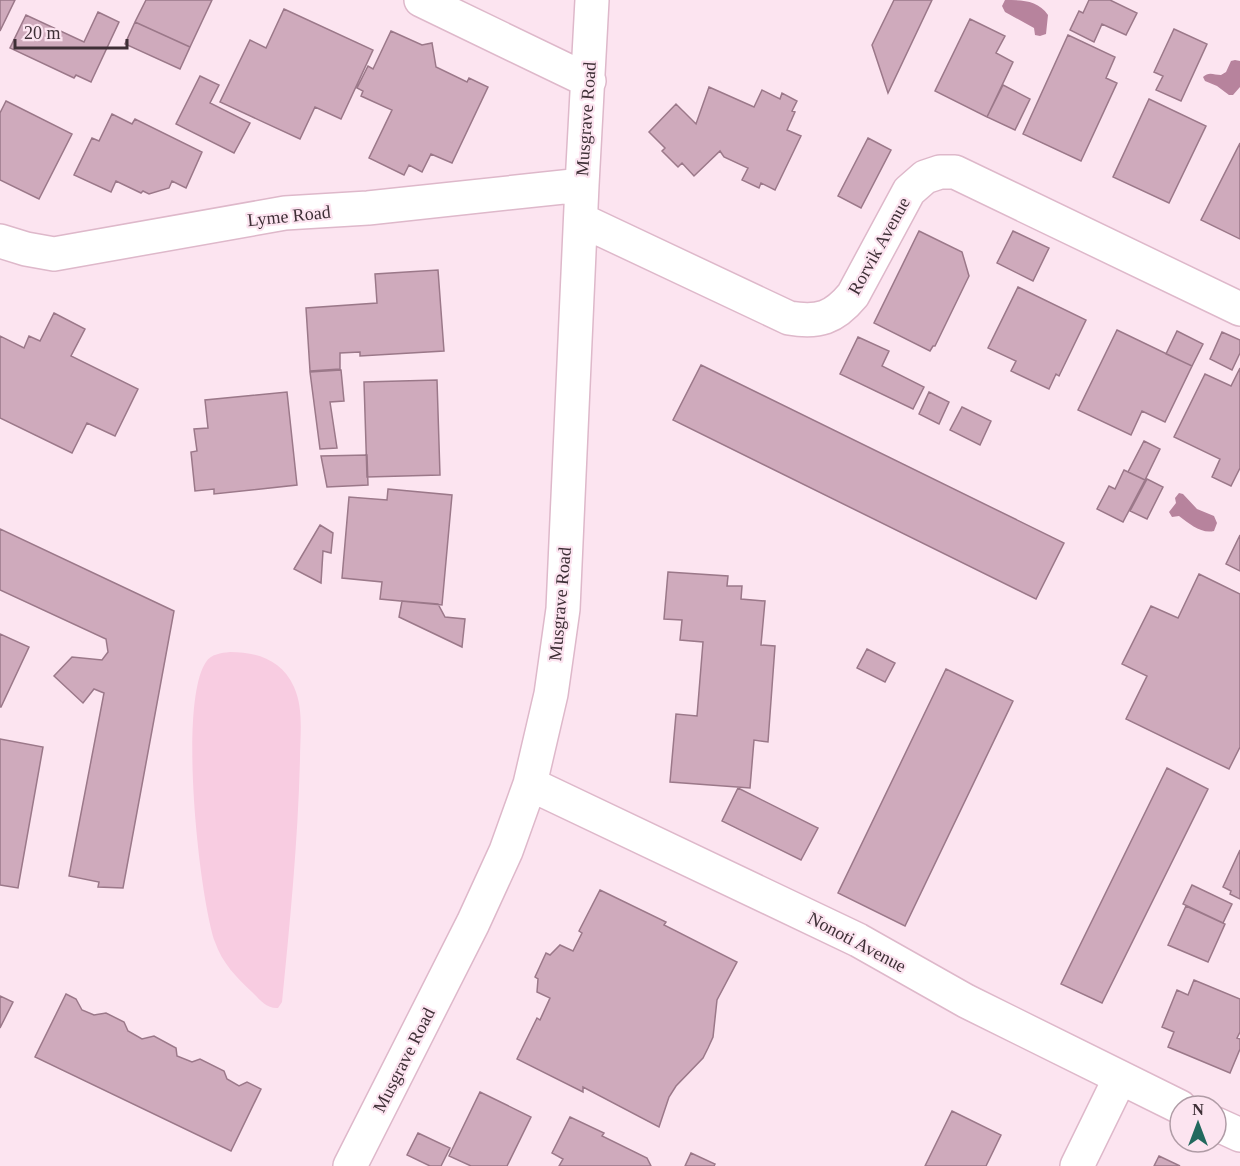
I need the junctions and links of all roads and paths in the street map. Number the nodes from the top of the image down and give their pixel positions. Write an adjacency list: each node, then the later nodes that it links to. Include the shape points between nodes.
1 (421, 0): 3 (street)
2 (592, 0): 3 (street, Musgrave Road)
3 (589, 81): 4 (street, Musgrave Road)
4 (582, 185): 5 (street, Musgrave Road); 6 (street, Lyme Road, via 285,213 54,254)
5 (581, 220): 7 (street, Rorvik Avenue, via 789,318 808,321 826,317 854,295 909,191 925,177 955,172); 8 (street, Musgrave Road, via 563,609 551,694)
6 (0, 241)
7 (1240, 309)
8 (530, 784): 9 (street, Nonoti Avenue, via 858,940 966,1001); 11 (street, Musgrave Road, via 473,923)
9 (1120, 1078): 10 (street, Nonoti Avenue); 12 (street)
10 (1168, 1101)
11 (350, 1166)
12 (1077, 1166)

